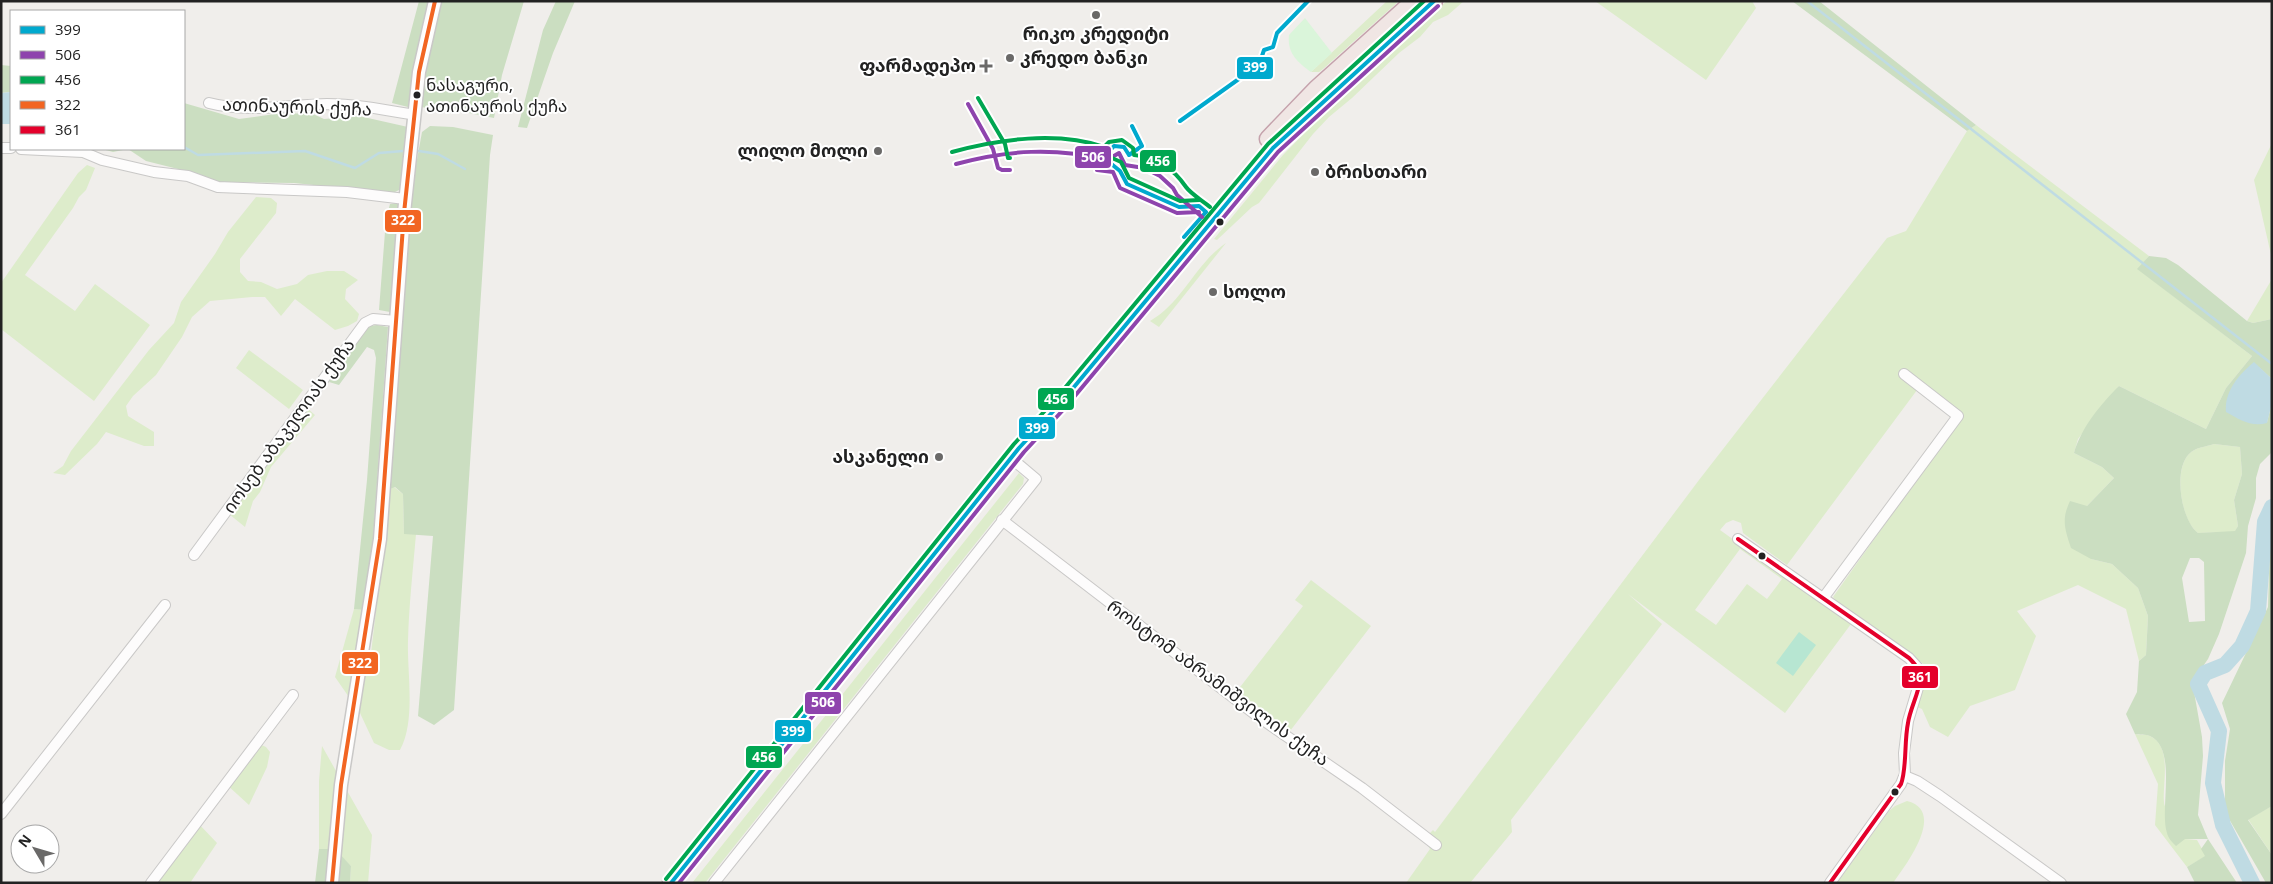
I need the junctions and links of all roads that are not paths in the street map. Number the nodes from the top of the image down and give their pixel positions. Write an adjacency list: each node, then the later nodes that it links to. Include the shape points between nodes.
1 (435, 1): 5 (street, via 419,72)
2 (1414, 1): 10 (highway, via 1316,89 1255,154 1052,398)
3 (1434, 1): 10 (highway, via 1273,148 1059,405)
4 (209, 103): 5 (street, ათინაურის ქუჩა, via 231,108 329,104)
5 (415, 115): 7 (street)
6 (42, 150): 7 (street, via 83,152 102,160 154,172 188,176 218,187 338,192)
7 (406, 199): 8 (street)
8 (396, 321): 13 (street, იოსებ აბაკელიას ქუჩა, via 373,319 365,323); 21 (street, via 380,539 341,785)
9 (1904, 374): 14 (street, via 1958,416)
10 (1015, 453): 11 (street, via 1036,479); 22 (highway)
11 (1002, 520): 19 (street, როსტომ აბრამიშვილის ქუჩა, via 1258,716 1362,788); 23 (street)
12 (1738, 539): 14 (street)
13 (194, 555)
14 (1824, 597): 17 (street, via 1909,658 1918,669 1920,681 1908,721)
15 (165, 605): 18 (street)
16 (293, 695): 20 (street)
17 (1904, 776): 24 (street); 25 (street, via 1940,796)
18 (1, 814)
19 (1436, 845)
20 (151, 883)
21 (332, 883)
22 (671, 883)
23 (714, 883)
24 (1830, 883)
25 (2061, 883)

